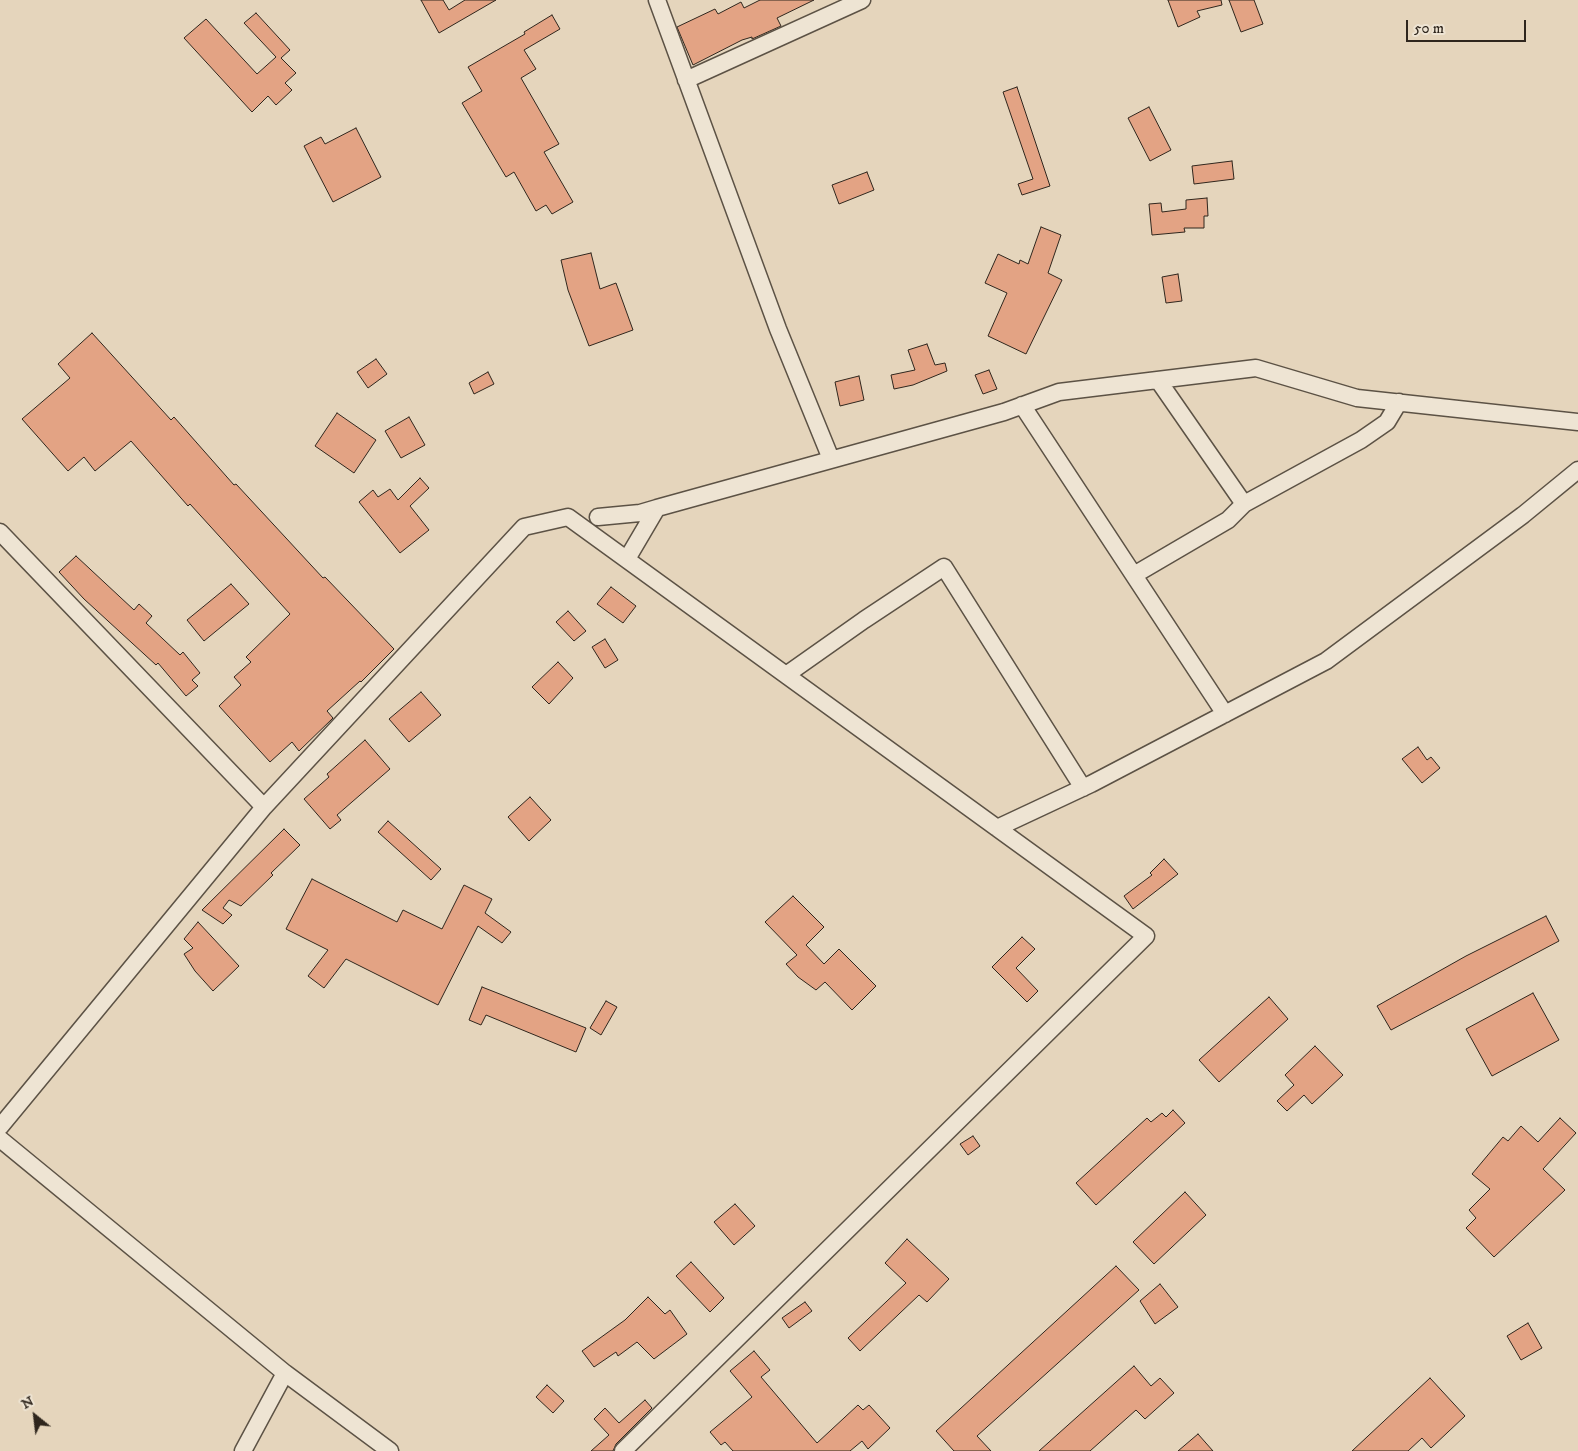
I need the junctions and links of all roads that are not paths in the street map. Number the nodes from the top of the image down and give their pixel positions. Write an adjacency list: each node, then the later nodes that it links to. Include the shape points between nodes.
1 (657, 0): 3 (street)
2 (862, 0): 3 (street)
3 (686, 80): 8 (street, via 778,328)
4 (1158, 380): 5 (street, via 1256,368 1357,398); 6 (street, via 1059,392); 10 (street)
5 (1399, 402): 7 (street); 10 (street, via 1387,422 1361,440)
6 (1022, 405): 8 (street); 15 (street)
7 (1578, 422)
8 (831, 459): 11 (street)
9 (1578, 470): 17 (street, via 1523,515 1326,661)
10 (1244, 504): 15 (street, via 1228,520)
11 (657, 508): 12 (street); 14 (street)
12 (598, 517)
13 (0, 532): 19 (street)
14 (627, 559): 16 (street); 19 (street, via 568,516 524,527)
15 (1134, 575): 17 (street)
16 (786, 675): 18 (street, via 944,568); 20 (street)
17 (1225, 714): 18 (street)
18 (1083, 788): 20 (street)
19 (264, 807): 21 (street)
20 (997, 828): 26 (street, via 1146,936)
21 (0, 1127)
22 (0, 1139): 23 (street)
23 (285, 1373): 24 (street); 25 (street)
24 (243, 1451)
25 (390, 1451)
26 (623, 1451)

